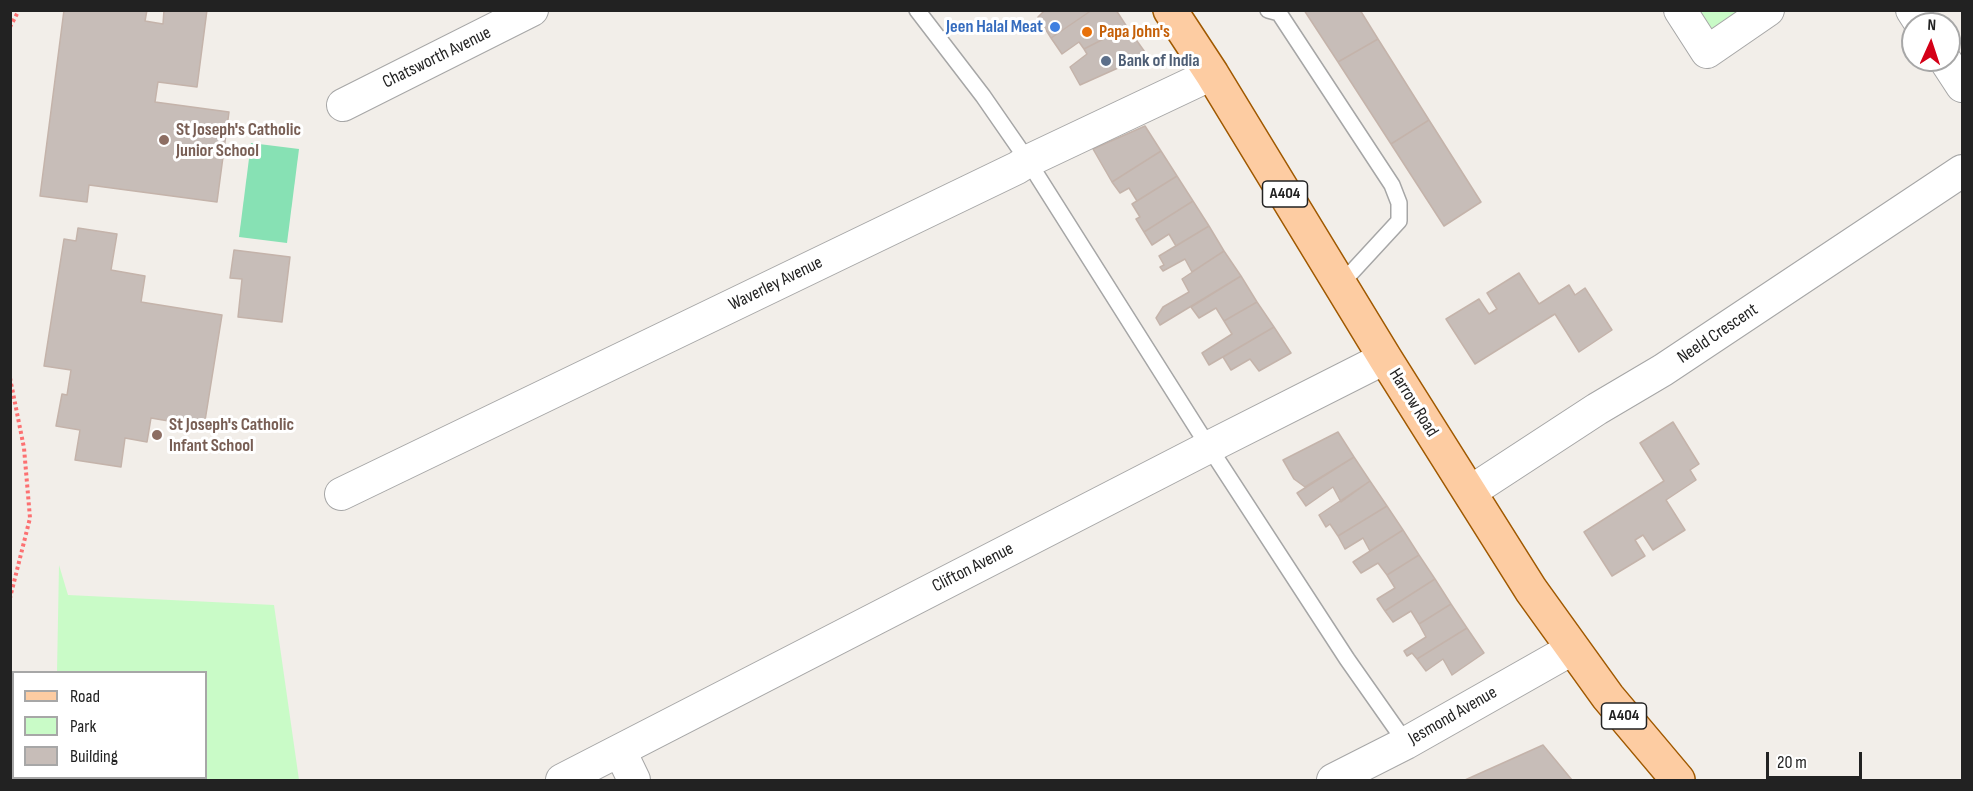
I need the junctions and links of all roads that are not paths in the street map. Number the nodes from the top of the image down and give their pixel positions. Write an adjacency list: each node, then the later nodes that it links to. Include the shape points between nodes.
1 (532, 10): 10 (street, Chatsworth Avenue)
2 (917, 10): 11 (lane)
3 (1170, 10): 8 (main road, Harrow Road / A404)
4 (1268, 10): 13 (lane, via 1279,13 1392,185 1399,203 1399,221)
5 (1680, 10): 6 (street, via 1707,52)
6 (1768, 10)
7 (1953, 72): 9 (street)
8 (1212, 74): 11 (street, Waverley Avenue); 13 (main road, Harrow Road / A404)
9 (1962, 86)
10 (343, 105)
11 (1028, 161): 15 (lane); 17 (street, Waverley Avenue)
12 (1962, 171): 16 (street, Neeld Crescent, via 1663,370)
13 (1340, 285): 14 (main road, Harrow Road / A404)
14 (1385, 358): 15 (street, Clifton Avenue); 16 (main road, Harrow Road / A404)
15 (1209, 447): 19 (lane); 20 (street, Clifton Avenue)
16 (1470, 492): 18 (main road, Harrow Road / A404)
17 (341, 494)
18 (1572, 649): 19 (street, Jesmond Avenue); 24 (main road, Harrow Road / A404)
19 (1406, 743): 23 (street, Jesmond Avenue)
20 (620, 751): 21 (street, Clifton Avenue); 22 (street)
21 (562, 780)
22 (634, 780)
23 (1333, 780)
24 (1678, 780)

